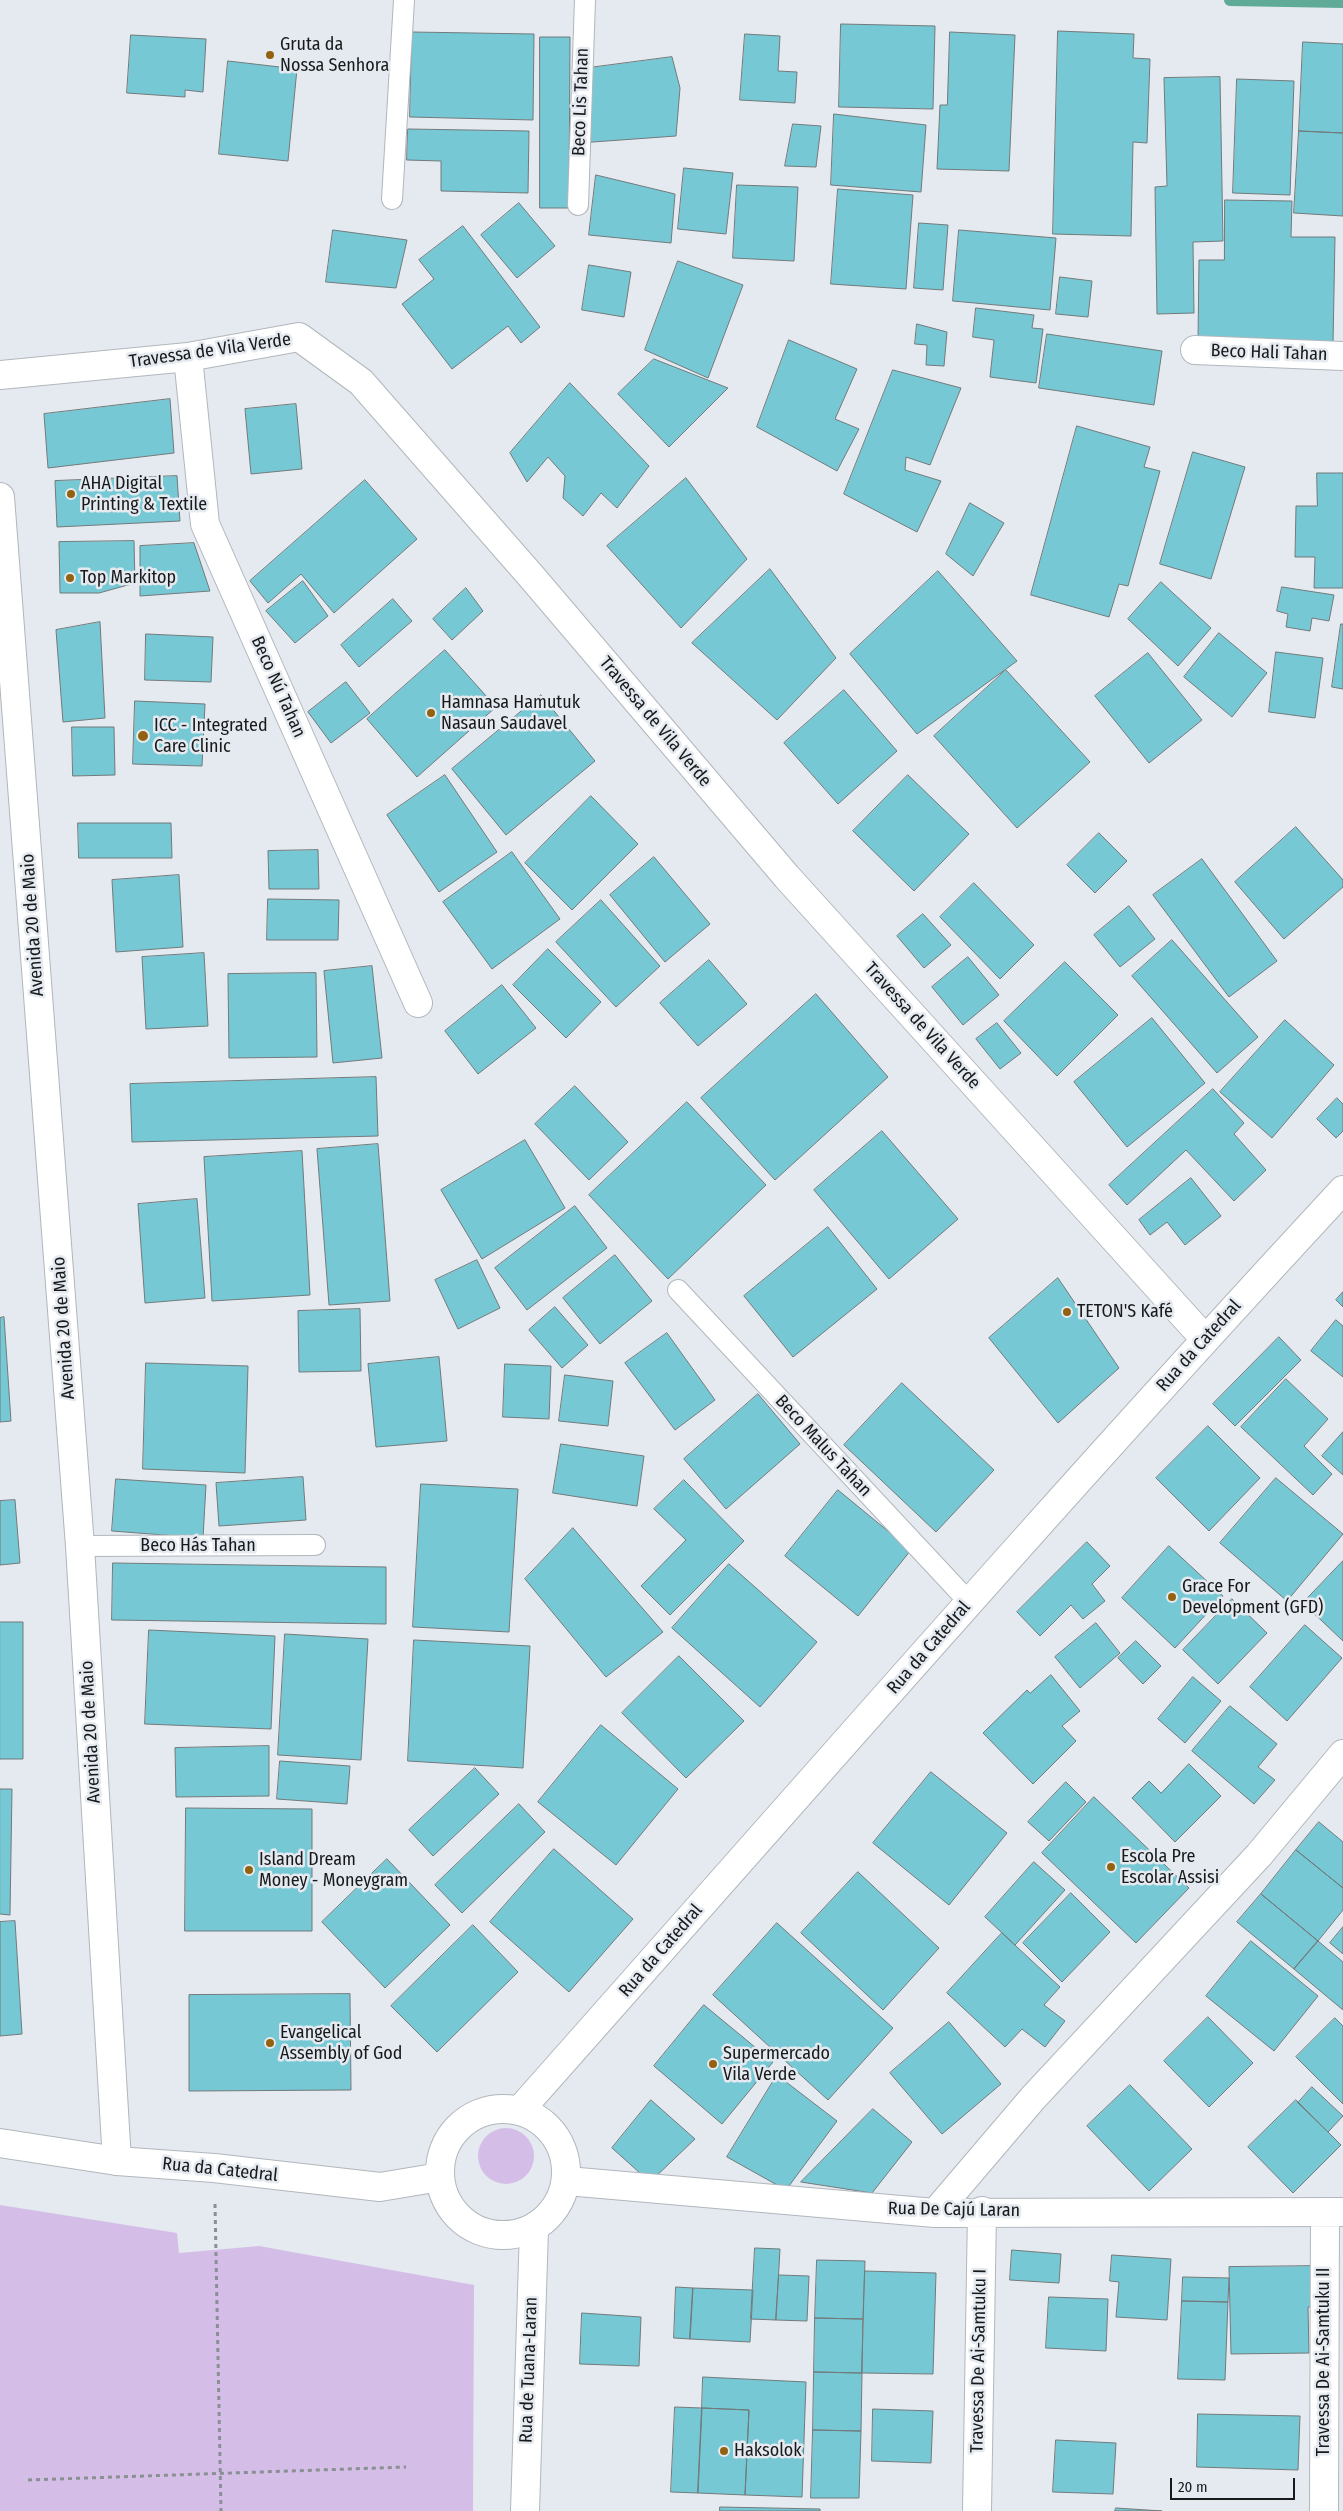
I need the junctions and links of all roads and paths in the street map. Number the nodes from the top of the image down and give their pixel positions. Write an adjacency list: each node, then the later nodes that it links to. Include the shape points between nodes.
1 (404, 0): 3 (lane)
2 (585, 0): 4 (lane, Beco Lis Tahan)
3 (392, 199)
4 (578, 205)
5 (1195, 350): 6 (street, Beco Hali Tahan)
6 (1343, 356)
7 (188, 357): 8 (street, Travessa de Vila Verde); 10 (street, Beco Nú Tahan, via 205,524); 13 (street, Travessa de Vila Verde, via 299,337 361,382 787,877)
8 (0, 375)
9 (0, 497): 15 (street, Avenida 20 de Maio)
10 (418, 1003)
11 (1343, 1190): 13 (street, Rua da Catedral)
12 (678, 1290): 16 (lane, Beco Malus Tahan)
13 (1205, 1339): 16 (street, Rua da Catedral)
14 (315, 1545): 15 (lane, Beco Hás Tahan)
15 (80, 1546): 20 (street, Avenida 20 de Maio)
16 (969, 1602): 18 (street, Rua da Catedral)
17 (1343, 1754): 26 (street, via 1259,1855 1033,2098)
18 (520, 2110): 22 (street, via 500,2108 481,2112 463,2122 450,2138 442,2156); 23 (street, via 547,2125 564,2150)
19 (0, 2143): 20 (street, Rua da Catedral)
20 (117, 2161): 21 (street, Rua da Catedral)
21 (214, 2168): 22 (street, Rua da Catedral, via 380,2187); 29 (path)
22 (440, 2177): 27 (street, via 445,2198 472,2228 493,2236 514,2236)
23 (567, 2181): 26 (street, Rua De Cajú Laran); 27 (street, via 561,2200)
24 (982, 2211): 25 (street, Rua De Cajú Laran); 26 (street, Rua De Cajú Laran); 33 (street, Travessa De Ai-Samtuku I)
25 (1334, 2212): 34 (street, Travessa De Ai-Samtuku II)
26 (935, 2213)
27 (534, 2229): 32 (street, Rua de Tuana-Laran)
28 (406, 2467): 29 (path)
29 (220, 2475): 30 (path); 31 (path)
30 (28, 2480)
31 (221, 2511)
32 (525, 2511)
33 (976, 2511)
34 (1324, 2511)

